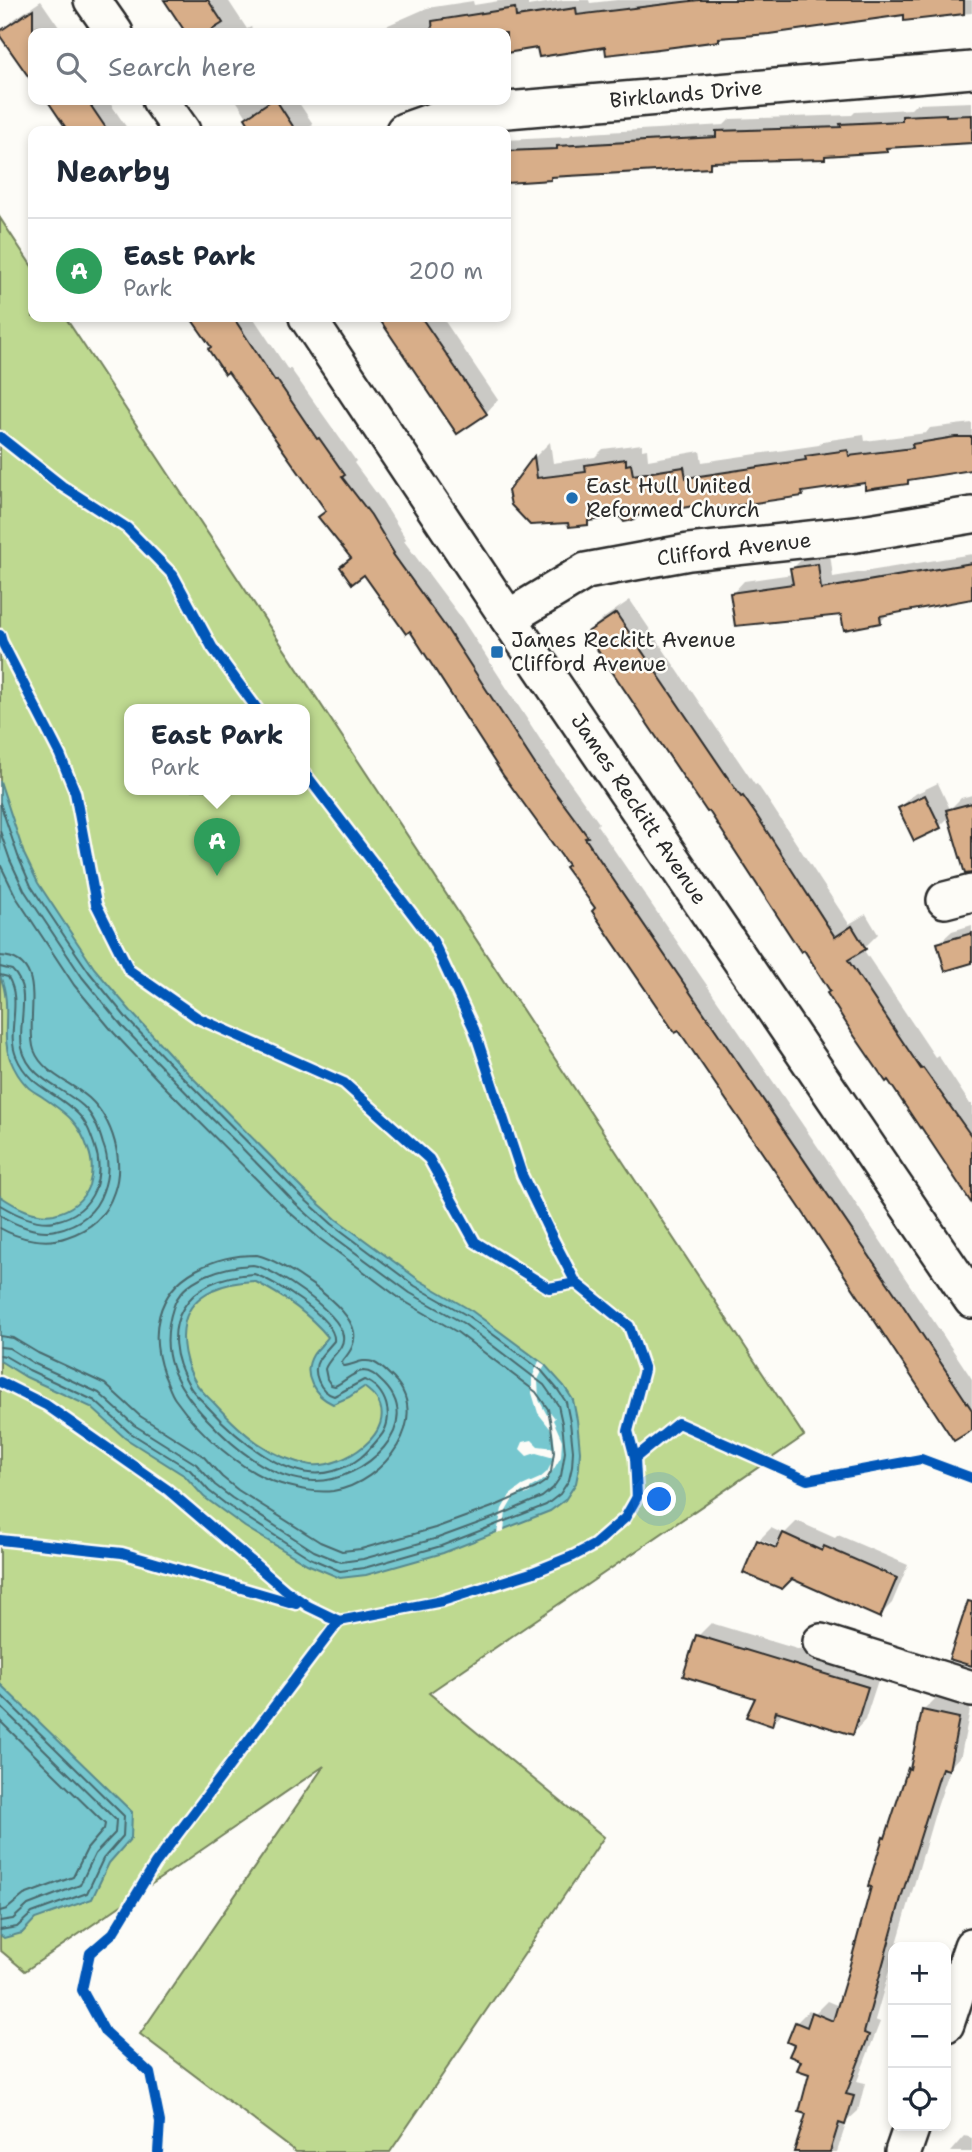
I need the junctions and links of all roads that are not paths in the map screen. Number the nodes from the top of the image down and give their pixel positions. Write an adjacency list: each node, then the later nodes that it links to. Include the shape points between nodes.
1 (92, 0): 2 (street)
2 (112, 28)
3 (972, 70): 6 (street, Birklands Drive, via 449,115)
4 (164, 105): 5 (street)
5 (178, 126)
6 (418, 126)
7 (310, 322): 9 (street, James Reckitt Avenue)
8 (972, 515): 9 (street, Clifford Avenue, via 856,534 689,552 586,571)
9 (508, 618): 10 (street, James Reckitt Avenue)
10 (972, 1300)
11 (821, 1642): 12 (street)
12 (972, 1689)
13 (972, 1946): 14 (street)
14 (951, 2009)
15 (910, 2131): 16 (street)
16 (903, 2152)

